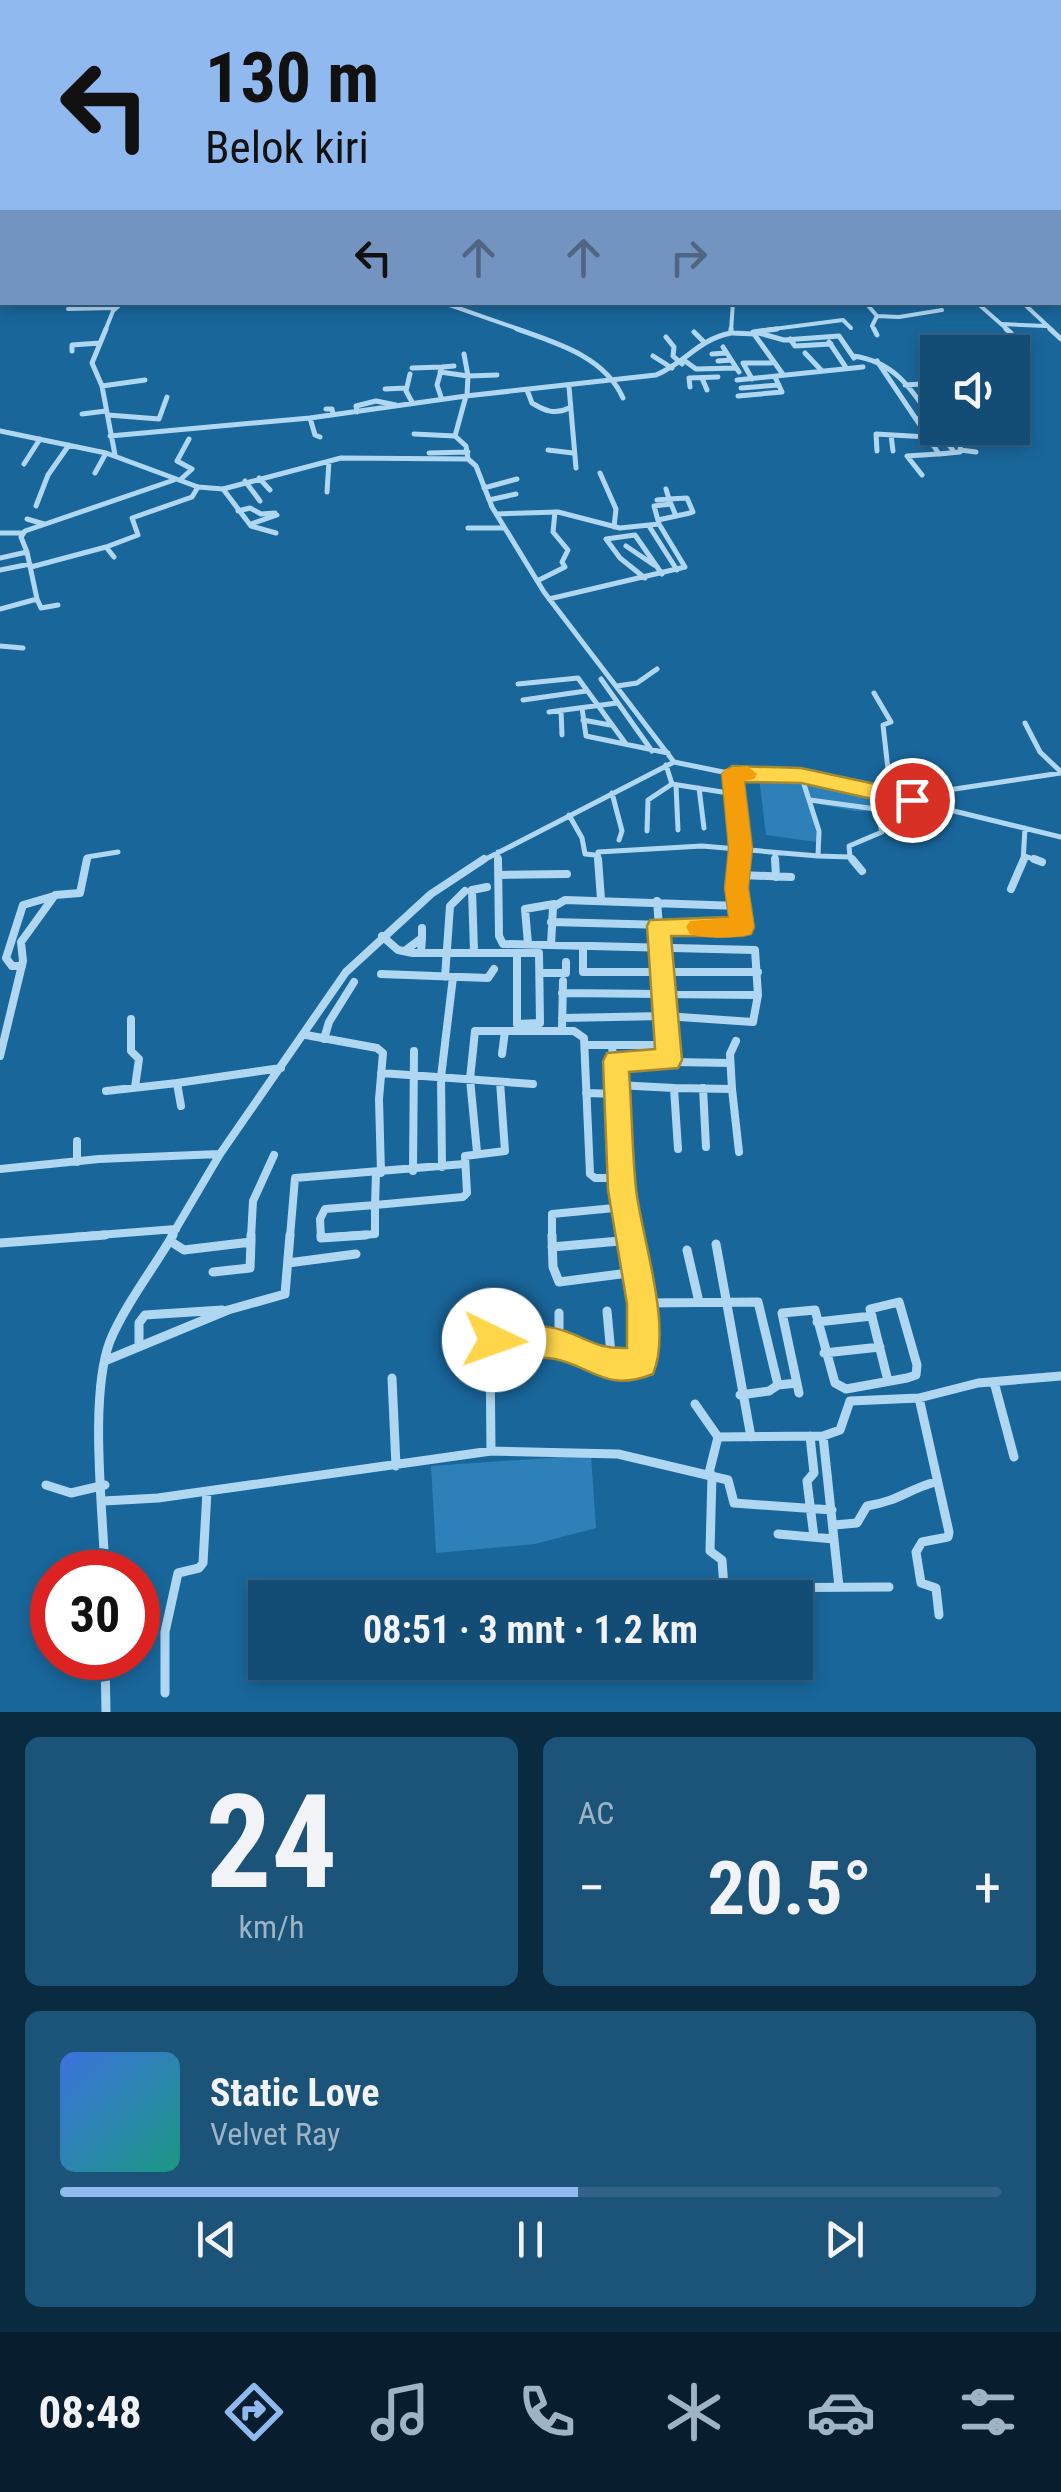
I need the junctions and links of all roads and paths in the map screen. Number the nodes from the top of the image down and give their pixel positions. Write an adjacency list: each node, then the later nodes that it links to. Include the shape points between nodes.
1 (120, 305): 7 (street)
2 (449, 305): 57 (street, via 522,331 599,367)
3 (738, 305): 16 (street)
4 (868, 305): 10 (street)
5 (979, 305): 11 (street)
6 (1025, 305): 12 (street)
7 (116, 308): 8 (street); 24 (street)
8 (68, 309)
9 (942, 310): 10 (street)
10 (877, 316): 18 (street)
11 (1001, 324): 12 (street); 17 (street)
12 (1046, 326): 22 (street)
13 (851, 328): 15 (street, via 836,320)
14 (694, 332): 23 (street)
15 (753, 332): 16 (street); 21 (street); 51 (street)
16 (732, 333): 23 (street)
17 (1011, 334)
18 (877, 335)
19 (666, 337): 37 (street)
20 (826, 337): 21 (street); 25 (street, via 840,336); 27 (street)
21 (790, 339): 29 (street)
22 (1060, 339)
23 (703, 341): 37 (street)
24 (100, 343): 28 (street); 61 (street, via 92,363)
25 (845, 343): 26 (street); 33 (street)
26 (857, 343)
27 (830, 344): 29 (street); 41 (street)
28 (70, 347)
29 (805, 350): 46 (street)
30 (464, 354): 50 (street)
31 (712, 354): 35 (street, via 724,350)
32 (653, 356): 44 (street)
33 (853, 356): 36 (street); 41 (street, via 861,367)
34 (441, 359): 43 (street)
35 (731, 360): 38 (street); 47 (street)
36 (877, 360): 60 (street, via 897,369); 62 (street)
37 (683, 362): 44 (street); 45 (street)
38 (718, 362)
39 (756, 362): 51 (street, via 769,361); 54 (street); 55 (street, via 743,364)
40 (454, 366): 43 (street)
41 (845, 366): 46 (street)
42 (412, 368): 43 (street)
43 (440, 369): 50 (street); 75 (street)
44 (673, 369): 57 (street)
45 (716, 370): 47 (street); 52 (street)
46 (822, 371): 51 (street)
47 (736, 373): 55 (street); 66 (street)
48 (410, 374): 64 (street)
49 (497, 375): 50 (street)
50 (468, 376): 71 (street)
51 (779, 376): 54 (street); 58 (street)
52 (718, 377): 53 (street); 68 (street)
53 (702, 378): 63 (street, via 688,379); 70 (street)
54 (766, 378): 55 (street)
55 (752, 379)
56 (145, 380): 61 (street)
57 (616, 382): 65 (street); 76 (street)
58 (780, 384): 66 (street); 72 (street, via 782,392)
59 (920, 384): 60 (street)
60 (908, 385): 62 (street); 77 (street)
61 (102, 386): 82 (street)
62 (894, 386): 86 (street)
63 (690, 387)
64 (406, 388): 67 (street); 79 (street)
65 (569, 388): 69 (street); 80 (street)
66 (741, 388): 72 (street)
67 (385, 389)
68 (723, 389)
69 (527, 390): 71 (street); 80 (street, via 531,402 549,413)
70 (706, 390)
71 (466, 395): 75 (street); 95 (street)
72 (745, 395): 74 (street)
73 (166, 396): 82 (street, via 159,419)
74 (738, 396)
75 (441, 397): 79 (street)
76 (623, 398)
77 (918, 399): 78 (street)
78 (920, 401)
79 (412, 402): 84 (street)
80 (569, 408): 111 (street)
81 (326, 409): 84 (street)
82 (107, 413): 83 (street); 93 (street)
83 (82, 414)
84 (334, 414): 85 (street)
85 (310, 418): 93 (street); 96 (street)
86 (916, 419): 87 (street); 89 (street)
87 (920, 419)
88 (450, 424): 94 (street)
89 (920, 425)
90 (0, 431): 98 (street)
91 (414, 434): 94 (street)
92 (891, 435): 97 (street); 105 (street, via 876,434); 106 (street)
93 (110, 436): 113 (street)
94 (446, 436): 95 (street)
95 (455, 436): 114 (street)
96 (320, 437)
97 (920, 437)
98 (40, 439): 100 (street); 116 (street)
99 (188, 439): 122 (street, via 176,460 192,469)
100 (69, 445): 109 (street); 135 (street)
101 (933, 445): 112 (street)
102 (953, 445): 107 (street)
103 (959, 445): 107 (street)
104 (548, 450): 111 (street)
105 (877, 451)
106 (893, 451)
107 (957, 451): 108 (street); 112 (street)
108 (976, 452)
109 (106, 453): 113 (street); 118 (street)
110 (429, 453): 114 (street)
111 (573, 453): 117 (street)
112 (939, 454): 120 (street, via 907,456)
113 (115, 456): 122 (street)
114 (468, 456): 115 (street); 126 (street)
115 (328, 461): 121 (street); 129 (street)
116 (24, 464)
117 (576, 468)
118 (95, 473)
119 (600, 473): 145 (street, via 616,509)
120 (922, 475)
121 (259, 478): 124 (street); 128 (street)
122 (177, 480): 125 (street); 142 (street)
123 (518, 480): 126 (street)
124 (246, 482): 127 (street); 134 (street)
125 (198, 487): 127 (street); 154 (street, via 192,498 132,518 138,534)
126 (484, 488): 133 (street)
127 (223, 489): 136 (street)
128 (270, 490)
129 (327, 492)
130 (516, 494): 133 (street)
131 (668, 496): 132 (street); 139 (street); 139 (street, via 687,498 694,510); 141 (street, via 654,506)
132 (656, 497)
133 (489, 500): 138 (street)
134 (260, 501)
135 (36, 506)
136 (238, 512): 143 (street); 143 (street, via 278,514)
137 (554, 512): 138 (street); 145 (street); 164 (street, via 553,531 568,550 565,567)
138 (496, 514): 147 (street)
139 (676, 516): 141 (street)
140 (27, 519): 142 (street)
141 (659, 522): 144 (street); 161 (street, via 685,563)
142 (44, 524): 149 (street)
143 (250, 525): 150 (street)
144 (648, 526): 145 (street); 151 (street)
145 (614, 527)
146 (468, 528): 147 (street)
147 (504, 528): 164 (street)
148 (0, 532): 149 (street)
149 (22, 533): 156 (street)
150 (276, 533)
151 (660, 544): 152 (street); 161 (street)
152 (643, 545): 153 (street); 155 (street, via 634,535 606,539); 162 (street)
153 (626, 546): 155 (street); 162 (street)
154 (106, 547): 157 (street); 159 (street)
155 (611, 548): 163 (street)
156 (27, 552): 158 (street); 159 (street)
157 (114, 557)
158 (0, 558)
159 (31, 565): 160 (street); 165 (street)
160 (0, 570)
161 (677, 570): 162 (street)
162 (661, 572): 163 (street)
163 (645, 578): 166 (street)
164 (538, 581): 166 (street)
165 (36, 598): 167 (street, via 42,608); 168 (street)
166 (550, 600): 174 (street)
167 (58, 606)
168 (0, 609)
169 (0, 646): 170 (street)
170 (23, 648)
171 (657, 668): 174 (street)
172 (601, 679): 178 (street)
173 (518, 684): 175 (street, via 576,678)
174 (617, 686): 178 (street)
175 (586, 691): 177 (street); 179 (street)
176 (874, 693): 197 (street, via 891,722 883,725)
177 (523, 700)
178 (622, 702): 179 (street); 188 (street); 188 (street)
179 (598, 706): 180 (street); 185 (street)
180 (582, 708): 181 (street); 183 (street)
181 (561, 710): 182 (street); 186 (street)
182 (549, 712)
183 (584, 720): 185 (street); 187 (street, via 586,736)
184 (1026, 723): 190 (street, via 1040,752)
185 (612, 725): 187 (street)
186 (562, 735)
187 (626, 744): 188 (street)
188 (660, 752): 189 (street)
189 (670, 763): 191 (street); 193 (street); 196 (street)
190 (1061, 772): 199 (street, via 948,790)
191 (732, 774): 192 (street); 209 (street)
192 (801, 775): 197 (street); 198 (street)
193 (674, 785): 194 (street); 205 (street); 206 (street, via 648,800)
194 (700, 788): 195 (street); 203 (street)
195 (722, 792)
196 (612, 793): 202 (street); 208 (street)
197 (891, 796): 199 (street)
198 (809, 800): 200 (street); 214 (street)
199 (943, 808): 204 (street)
200 (876, 809): 201 (street); 216 (street, via 883,830 849,846)
201 (905, 809)
202 (569, 814): 210 (street); 213 (street, via 585,854)
203 (704, 828)
204 (1025, 828): 207 (street); 215 (street)
205 (678, 830)
206 (647, 832)
207 (1061, 837)
208 (619, 840)
209 (741, 848): 212 (street); 213 (street); 221 (street)
210 (498, 850): 220 (street); 235 (street)
211 (118, 852): 227 (street, via 87,857 80,893)
212 (775, 854): 214 (street); 222 (street)
213 (596, 855): 228 (street)
214 (818, 856): 216 (street)
215 (1025, 856): 217 (street); 225 (street)
216 (850, 857): 218 (street)
217 (1042, 862)
218 (862, 871)
219 (566, 874): 220 (street)
220 (499, 875): 238 (street)
221 (740, 876): 222 (street); 231 (street)
222 (776, 877): 223 (street)
223 (790, 877)
224 (488, 887): 238 (street, via 472,890 470,948 493,951)
225 (1011, 889)
226 (465, 891): 246 (street, via 450,906)
227 (55, 895): 237 (street, via 23,905); 249 (street, via 21,942)
228 (601, 899): 229 (street); 230 (street)
229 (657, 901): 231 (street); 233 (street)
230 (554, 904): 232 (street); 240 (street, via 525,909)
231 (739, 906): 233 (street, via 741,928)
232 (551, 922): 233 (street); 241 (street)
233 (659, 926): 243 (street)
234 (422, 928): 236 (street)
235 (382, 936): 244 (street); 266 (street, via 346,972)
236 (422, 938): 244 (street); 245 (street)
237 (11, 941): 239 (street); 249 (street, via 6,961)
238 (501, 942): 240 (street)
239 (0, 944)
240 (528, 944): 241 (street)
241 (551, 945): 242 (street)
242 (583, 946): 243 (street); 251 (street, via 583,972)
243 (662, 947): 251 (street); 252 (street, via 754,948)
244 (405, 951): 245 (street)
245 (422, 952): 246 (street)
246 (446, 952): 247 (street); 255 (street)
247 (517, 953): 253 (street, via 540,954); 253 (street, via 518,1025 540,1023)
248 (566, 962): 253 (street, via 566,972)
249 (22, 966): 274 (street)
250 (494, 969): 255 (street, via 490,977)
251 (662, 972): 252 (street); 260 (street)
252 (758, 972): 259 (street)
253 (542, 973)
254 (381, 974): 255 (street)
255 (449, 977): 281 (street)
256 (563, 980): 258 (street)
257 (354, 982): 267 (street)
258 (562, 993): 260 (street); 262 (street)
259 (758, 994): 260 (street); 261 (street, via 752,1022)
260 (664, 995): 261 (street)
261 (665, 1016): 262 (street); 271 (street)
262 (562, 1018): 264 (street)
263 (132, 1019): 286 (street, via 131,1051 139,1059)
264 (562, 1030): 265 (street); 269 (street, via 582,1033)
265 (505, 1031): 273 (street); 282 (street, via 476,1031)
266 (306, 1035): 267 (street); 278 (street)
267 (324, 1039): 279 (street, via 380,1050)
268 (736, 1041): 277 (street)
269 (584, 1045): 270 (street); 292 (street)
270 (612, 1045): 271 (street); 276 (street)
271 (667, 1045): 275 (street)
272 (414, 1051): 280 (street)
273 (502, 1054)
274 (0, 1056)
275 (668, 1060): 276 (street); 277 (street)
276 (616, 1061): 290 (street)
277 (730, 1063): 289 (street)
278 (282, 1068): 284 (street); 299 (street)
279 (381, 1072): 280 (street); 306 (street)
280 (411, 1075): 281 (street); 305 (street)
281 (441, 1077): 282 (street); 303 (street)
282 (470, 1080): 283 (street); 297 (street)
283 (500, 1082): 285 (street); 297 (street, via 505,1151)
284 (177, 1083): 286 (street); 293 (street)
285 (533, 1084)
286 (135, 1087): 291 (street)
287 (674, 1088): 288 (street); 290 (street); 296 (street)
288 (703, 1088): 289 (street); 295 (street)
289 (732, 1088): 298 (street)
290 (617, 1089): 292 (street); 307 (street)
291 (106, 1091)
292 (586, 1093): 307 (street, via 590,1174)
293 (181, 1106)
294 (77, 1141): 301 (street)
295 (706, 1147)
296 (678, 1149)
297 (477, 1152): 302 (street, via 466,1155)
298 (739, 1152)
299 (220, 1154): 301 (street); 310 (street)
300 (274, 1156): 313 (street, via 253,1201)
301 (77, 1162): 304 (street)
302 (464, 1165): 303 (street); 308 (street, via 464,1198)
303 (442, 1167): 305 (street)
304 (0, 1168)
305 (412, 1170): 306 (street)
306 (378, 1173): 308 (street); 319 (street, via 295,1178)
307 (621, 1178): 309 (street)
308 (376, 1204): 308 (street, via 326,1209 320,1238 375,1234)
309 (625, 1206): 311 (street); 316 (street, via 552,1214)
310 (178, 1228): 312 (street); 314 (street)
311 (630, 1240): 316 (street); 321 (street)
312 (170, 1241): 313 (street, via 184,1250); 336 (street, via 116,1330)
313 (251, 1242): 320 (street, via 250,1268)
314 (0, 1243)
315 (716, 1244): 322 (street)
316 (552, 1247): 321 (street, via 560,1282)
317 (687, 1250): 324 (street)
318 (356, 1254): 319 (street)
319 (288, 1263): 326 (street, via 286,1294)
320 (213, 1272)
321 (636, 1272): 325 (street)
322 (726, 1301): 324 (street); 342 (street, via 760,1304); 344 (street)
323 (492, 1302): 331 (street)
324 (698, 1302): 325 (street)
325 (642, 1304): 337 (street, via 642,1363)
326 (228, 1310): 332 (street); 332 (street, via 144,1315)
327 (607, 1311): 337 (street)
328 (559, 1313): 333 (street)
329 (872, 1316): 330 (street); 334 (street); 340 (street, via 872,1306 899,1302 918,1365 916,1375)
330 (817, 1322): 335 (street); 342 (street, via 814,1308 782,1313 798,1388)
331 (494, 1340): 333 (street); 352 (street)
332 (140, 1344): 336 (street)
333 (559, 1344): 337 (street)
334 (880, 1347): 335 (street); 340 (street)
335 (824, 1354): 343 (street, via 835,1383)
336 (106, 1360): 358 (street, via 100,1425)
337 (612, 1365)
338 (1061, 1376): 341 (street)
339 (392, 1378): 354 (street)
340 (888, 1381): 343 (street)
341 (994, 1382): 345 (street); 353 (street)
342 (778, 1385): 344 (street)
343 (846, 1388): 346 (street)
344 (740, 1395): 351 (street)
345 (918, 1398): 346 (street); 356 (street)
346 (850, 1401): 349 (street, via 840,1430)
347 (695, 1404): 350 (street)
348 (810, 1436): 349 (street); 351 (street); 361 (street)
349 (823, 1436): 362 (street)
350 (718, 1437): 351 (street); 355 (street)
351 (751, 1437)
352 (491, 1452): 354 (street); 355 (street, via 608,1453)
353 (1014, 1457)
354 (396, 1466): 359 (street)
355 (710, 1474): 361 (street, via 728,1480 734,1504); 368 (street, via 710,1551 722,1560 724,1588)
356 (935, 1482): 363 (street, via 898,1501 867,1506 857,1523); 370 (street, via 950,1534 922,1542 916,1552 921,1583 936,1588)
357 (46, 1485): 358 (street, via 71,1493)
358 (105, 1485): 360 (street)
359 (207, 1490): 360 (street); 372 (street, via 203,1564 178,1573 170,1593)
360 (104, 1501): 367 (street)
361 (810, 1507): 362 (street); 365 (street)
362 (832, 1510): 363 (street)
363 (834, 1525): 366 (street)
364 (778, 1534): 365 (street)
365 (814, 1537): 366 (street)
366 (834, 1539): 368 (street)
367 (105, 1550)
368 (839, 1586): 369 (street)
369 (889, 1587)
370 (939, 1615)
371 (106, 1680): 373 (street)
372 (164, 1693)
373 (106, 1712)

